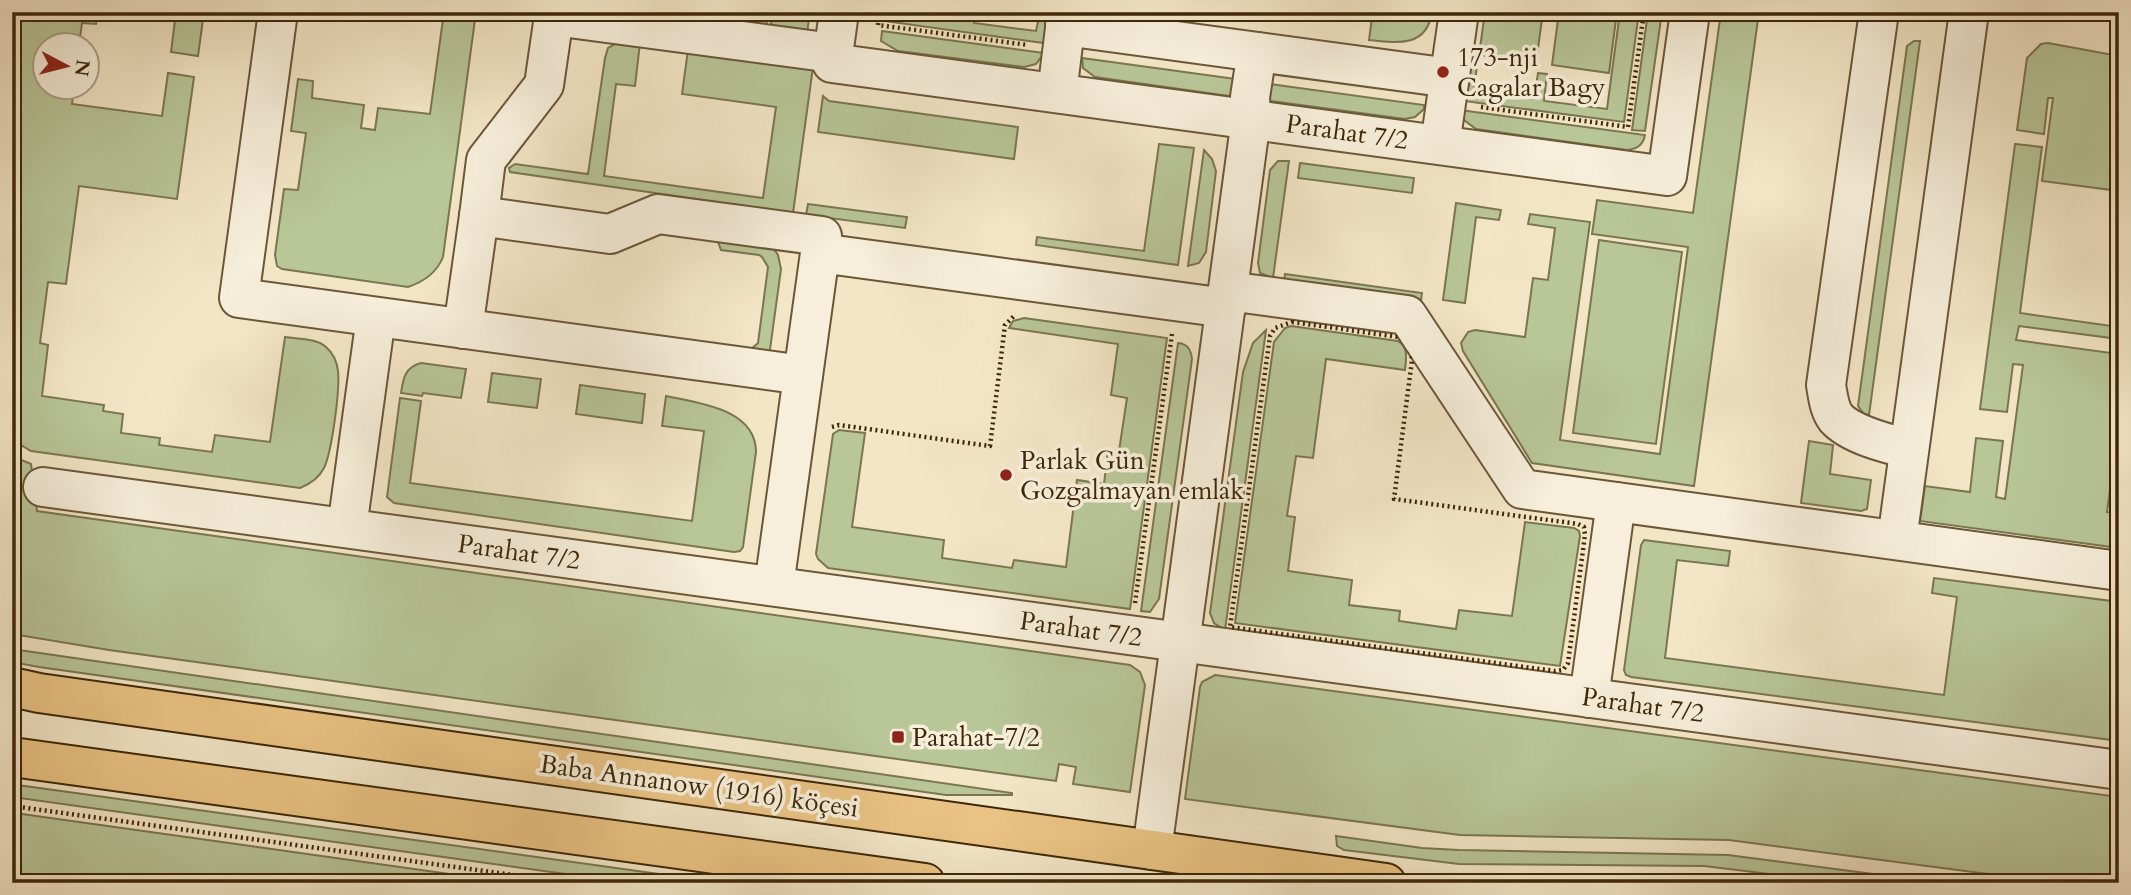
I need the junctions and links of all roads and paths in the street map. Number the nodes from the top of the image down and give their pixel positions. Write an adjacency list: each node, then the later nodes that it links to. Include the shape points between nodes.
1 (278, 12): 19 (street, via 239,298)
2 (839, 12): 10 (street)
3 (1459, 12): 11 (street)
4 (1690, 12): 14 (street, Parahat 7/2, via 1667,176)
5 (1879, 12): 24 (street, via 1826,385 1838,420 1881,442)
6 (1969, 12): 24 (street)
7 (554, 14): 10 (street); 15 (street, via 544,85 486,160)
8 (1066, 19): 9 (street); 12 (street)
9 (1257, 52): 11 (street); 13 (street)
10 (833, 53): 12 (street, Parahat 7/2, via 832,63)
11 (1450, 78): 14 (street)
12 (1057, 93): 13 (street, Parahat 7/2)
13 (1251, 120): 14 (street, Parahat 7/2); 17 (street)
14 (1440, 145)
15 (479, 216): 16 (street, via 610,234 658,214 822,236); 20 (street)
16 (820, 253): 17 (street); 22 (street)
17 (1227, 299): 27 (street, via 1407,315 1521,489); 33 (street)
18 (1020, 314): 23 (path, via 1005,325 990,446 839,425)
19 (376, 317): 20 (street); 28 (street)
20 (463, 329): 22 (street)
21 (1158, 332): 32 (path, via 1172,334)
22 (803, 375): 31 (street)
23 (829, 433)
24 (1909, 449): 29 (street)
25 (43, 487): 28 (street, Parahat 7/2)
26 (1394, 499): 26 (path, via 1412,360 1404,340 1292,322 1275,328 1270,336 1230,627 1563,670 1568,663 1584,527)
27 (1616, 502): 29 (street); 35 (street)
28 (346, 528): 31 (street, Parahat 7/2)
29 (1897, 540): 30 (street)
30 (2119, 571)
31 (774, 586): 33 (street, Parahat 7/2)
32 (1134, 614)
33 (1180, 642): 35 (street, Parahat 7/2); 39 (street)
34 (12, 687): 39 (main road, Baba Annanow (1916) köçesi)
35 (1589, 698): 37 (street, Parahat 7/2)
36 (12, 757): 41 (main road)
37 (2119, 770)
38 (12, 806): 40 (path)
39 (1152, 850): 42 (main road, Baba Annanow (1916) köçesi)
40 (571, 883)
41 (925, 883)
42 (1386, 883)

